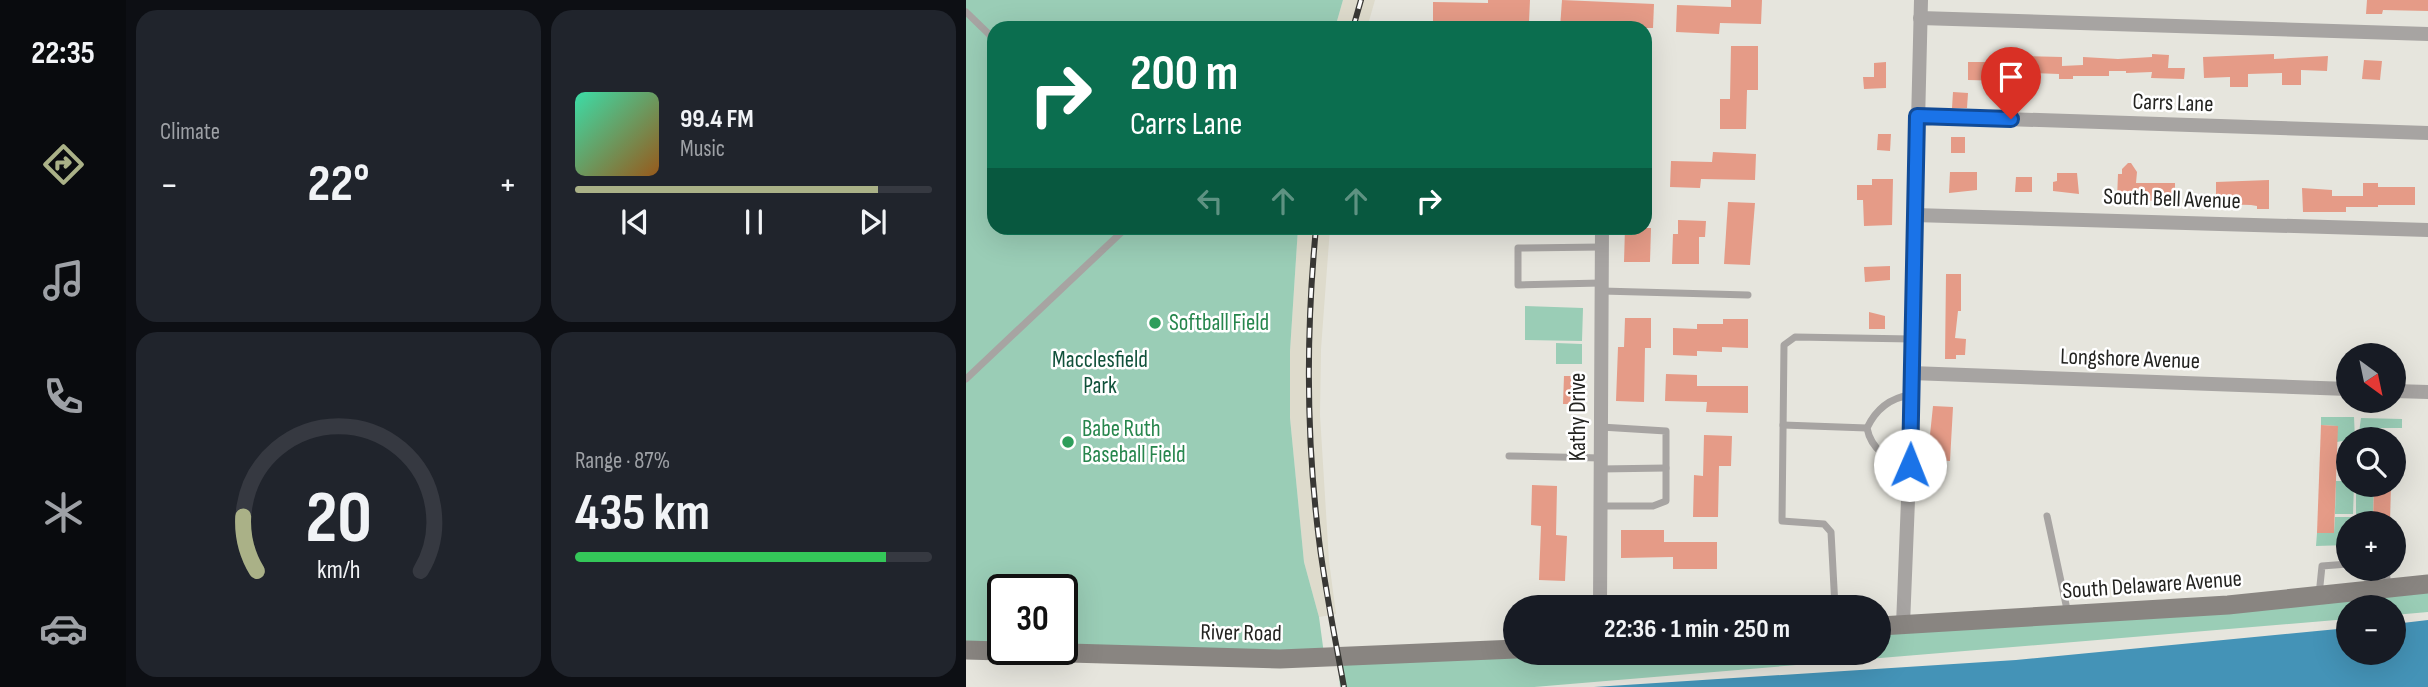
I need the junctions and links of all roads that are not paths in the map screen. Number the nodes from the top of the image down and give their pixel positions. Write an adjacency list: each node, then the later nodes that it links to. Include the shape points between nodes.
1 (1921, 0): 3 (street)
2 (966, 12): 4 (lane)
3 (1920, 18): 5 (street); 6 (street)
4 (987, 32)
5 (2428, 34)
6 (1917, 116): 7 (street, Carrs Lane); 8 (street)
7 (2428, 134)
8 (1914, 215): 9 (street, South Bell Avenue); 15 (street)
9 (2428, 230)
10 (1119, 235): 17 (lane)
11 (1602, 235): 12 (street, Kathy Drive)
12 (1601, 247): 13 (street, Kathy Drive); 13 (lane, via 1518,248 1518,285)
13 (1601, 287): 14 (lane); 23 (street, Kathy Drive)
14 (1748, 295)
15 (1912, 339): 16 (street); 22 (lane, via 1796,337 1784,345)
16 (1911, 373): 18 (street, Longshore Avenue); 21 (street)
17 (966, 379)
18 (2336, 389)
19 (2406, 391): 20 (street)
20 (2428, 392)
21 (1910, 395): 24 (lane, via 1895,397 1881,407); 27 (street)
22 (1783, 425): 24 (lane); 36 (lane, via 1782,521 1824,524 1831,532)
23 (1601, 427): 26 (street, Kathy Drive); 28 (lane, via 1666,431)
24 (1867, 428): 27 (lane, via 1892,463)
25 (1508, 456): 26 (lane)
26 (1601, 463): 28 (lane); 29 (street, Kathy Drive)
27 (1910, 465): 39 (street)
28 (1666, 468): 29 (lane, via 1666,501 1653,506)
29 (1601, 506): 35 (street, Kathy Drive)
30 (2047, 516): 38 (lane)
31 (2336, 565): 37 (lane, via 2322,566)
32 (2379, 581): 37 (main road, South Delaware Avenue)
33 (2403, 581): 34 (main road, South Delaware Avenue)
34 (2428, 584)
35 (1600, 595)
36 (1834, 595)
37 (2318, 596): 38 (main road, South Delaware Avenue)
38 (2068, 615): 39 (main road, South Delaware Avenue)
39 (1903, 625): 40 (main road, South Delaware Avenue)
40 (1891, 626)
41 (966, 650): 42 (main road, River Road, via 1280,659)
42 (1503, 650)

